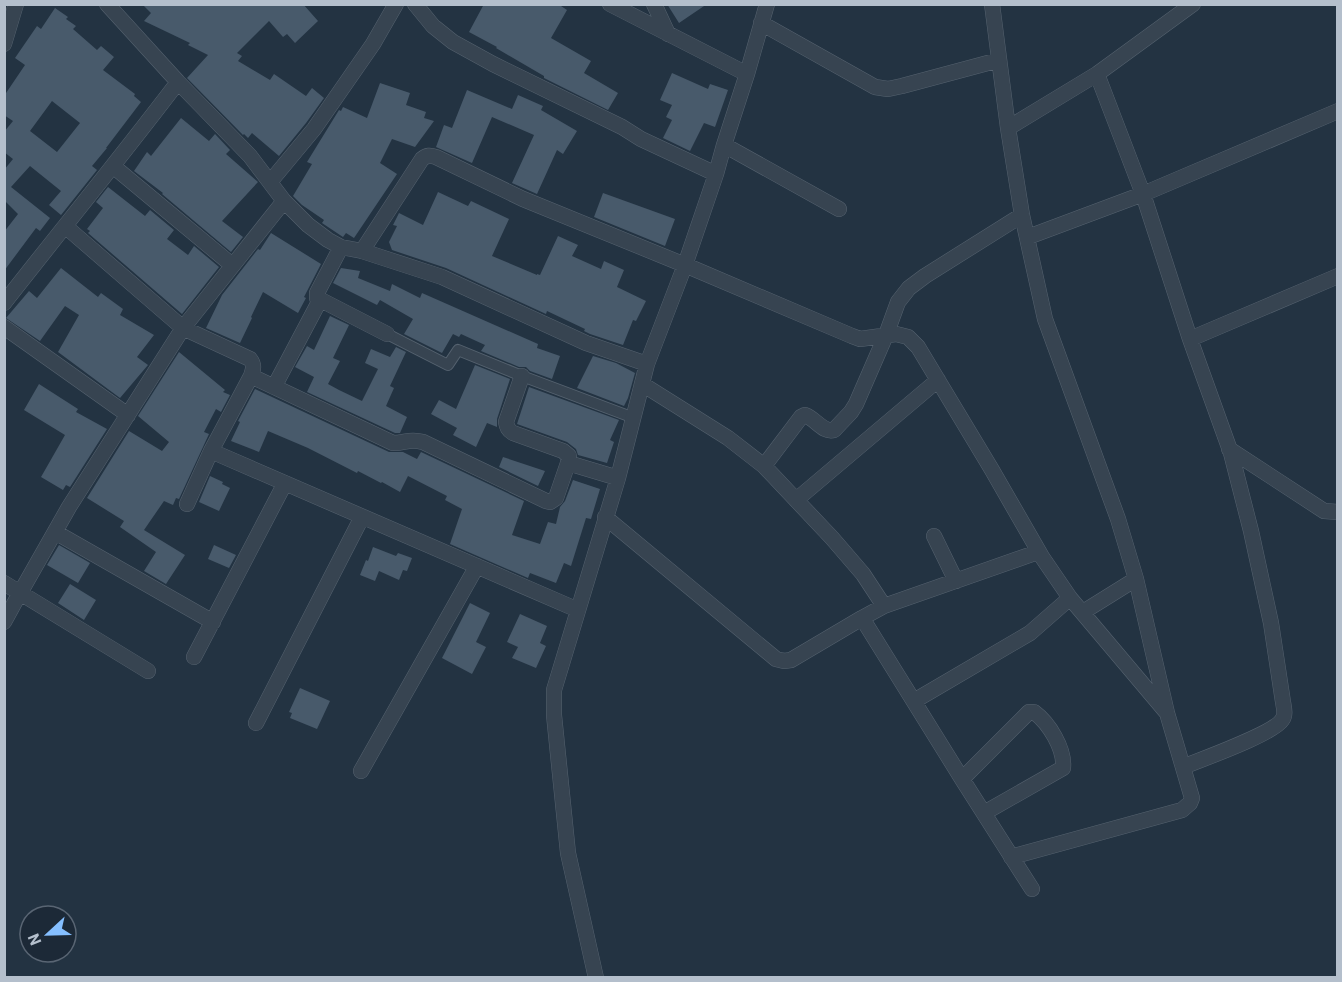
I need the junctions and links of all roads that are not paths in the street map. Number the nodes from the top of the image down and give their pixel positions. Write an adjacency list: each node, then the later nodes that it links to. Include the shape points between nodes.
1 (16, 4): 12 (street)
2 (108, 4): 16 (street)
3 (396, 4): 22 (street, via 326,113)
4 (415, 4): 21 (street, via 453,42)
5 (610, 4): 11 (street)
6 (654, 4): 11 (street)
7 (767, 4): 10 (street)
8 (992, 4): 13 (street)
9 (1194, 4): 15 (street)
10 (761, 23): 13 (street, via 875,87 902,86); 14 (street)
11 (668, 34): 14 (street)
12 (4, 45)
13 (999, 60): 18 (street)
14 (747, 74): 19 (street)
15 (1097, 74): 18 (street); 23 (street)
16 (178, 82): 20 (street); 22 (street, via 250,156)
17 (1338, 111): 23 (street)
18 (1008, 128): 26 (street)
19 (724, 145): 21 (street); 25 (street)
20 (113, 166): 27 (street); 31 (street)
21 (716, 174): 32 (street)
22 (270, 183): 24 (street)
23 (1143, 194): 28 (street); 40 (street)
24 (284, 201): 29 (street, via 314,230); 31 (street)
25 (839, 209)
26 (1022, 215): 28 (street); 39 (street, via 909,288 898,302)
27 (64, 225): 35 (street); 37 (street)
28 (1028, 237): 64 (street, via 1046,319)
29 (341, 247): 30 (street); 34 (street, via 317,293)
30 (362, 251): 32 (street, via 422,159 430,155 535,204); 41 (street, via 442,277 586,343)
31 (232, 265): 37 (street)
32 (685, 265): 39 (street, via 860,339); 41 (street)
33 (1338, 276): 40 (street)
34 (320, 300): 38 (street); 46 (street)
35 (4, 303)
36 (4, 327): 47 (street)
37 (183, 328): 42 (street, via 250,359); 47 (street)
38 (387, 334): 43 (street, via 448,365 458,350)
39 (886, 335): 44 (street, via 908,337); 52 (street, via 851,412 831,432 810,416 801,417)
40 (1190, 339): 49 (street)
41 (647, 364): 45 (street)
42 (250, 376): 46 (street); 50 (street)
43 (522, 376): 48 (street); 51 (street, via 506,422 509,431 567,453)
44 (938, 380): 55 (street); 62 (street)
45 (642, 384): 48 (street); 52 (street)
46 (274, 387): 51 (street, via 393,443 411,439 423,442 546,501 556,498)
47 (128, 415): 60 (street)
48 (634, 418): 53 (street)
49 (1229, 448): 57 (street, via 1324,511); 80 (street, via 1271,623 1285,712 1283,720 1270,731)
50 (211, 451): 54 (street); 56 (street)
51 (568, 463): 53 (street)
52 (764, 465): 55 (street)
53 (618, 478): 59 (street)
54 (285, 483): 58 (street); 74 (street)
55 (796, 500): 69 (street, via 863,574)
56 (187, 504)
57 (1338, 512)
58 (362, 517): 63 (street); 79 (street)
59 (605, 517): 70 (street); 72 (street, via 776,659 791,660)
60 (55, 532): 67 (street); 74 (street)
61 (934, 536): 65 (street)
62 (1038, 552): 65 (street); 68 (street)
63 (477, 566): 70 (street); 81 (street)
64 (1136, 579): 71 (street); 78 (street)
65 (956, 581): 69 (street)
66 (4, 583): 67 (street)
67 (20, 592): 73 (street); 76 (street)
68 (1070, 598): 71 (street); 77 (street, via 1030,633)
69 (884, 606): 72 (street)
70 (578, 610): 86 (street, via 554,690 554,715 568,852)
71 (1083, 612): 78 (street)
72 (862, 618): 77 (street)
73 (4, 622)
74 (213, 622): 75 (street)
75 (194, 657)
76 (148, 671)
77 (914, 701): 82 (street)
78 (1167, 713): 80 (street)
79 (256, 723)
80 (1183, 767): 84 (street, via 1192,798 1182,810)
81 (360, 771)
82 (962, 779): 83 (street); 83 (street, via 1029,712 1040,716 1054,736 1063,756 1063,768)
83 (984, 813): 84 (street)
84 (1011, 857): 85 (street)
85 (1032, 888)
86 (596, 978)

